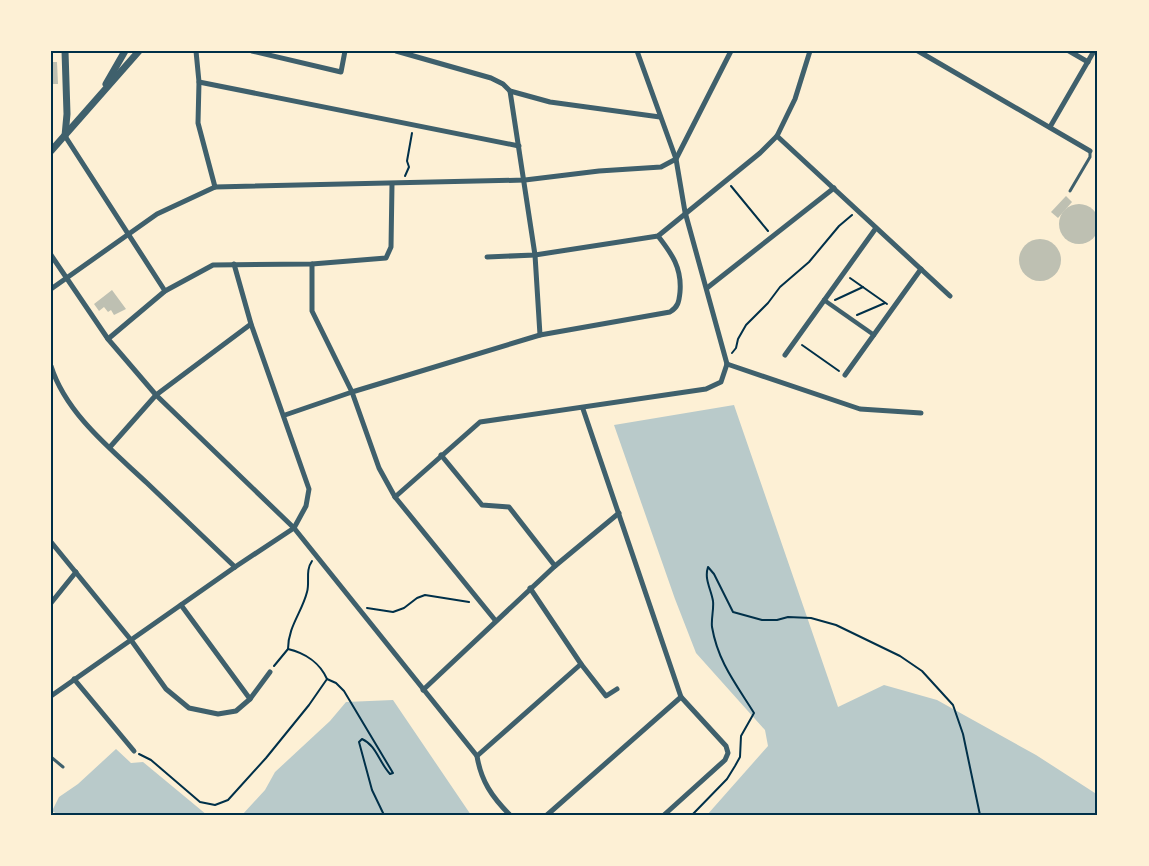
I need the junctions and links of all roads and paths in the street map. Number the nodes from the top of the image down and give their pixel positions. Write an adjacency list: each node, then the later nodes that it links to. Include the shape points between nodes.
1 (65, 51): 21 (street)
2 (125, 51): 17 (street)
3 (139, 51): 17 (street)
4 (196, 51): 15 (street)
5 (252, 51): 6 (street, via 341,72)
6 (345, 51)
7 (396, 51): 16 (street, via 491,78)
8 (637, 51): 18 (street)
9 (731, 51): 26 (street)
10 (810, 51): 22 (street, via 795,99)
11 (918, 51): 20 (street)
12 (1069, 51): 14 (street)
13 (1094, 51): 14 (street)
14 (1088, 62): 20 (street)
15 (199, 82): 19 (street); 31 (street, via 198,123)
16 (510, 91): 18 (street, via 550,102); 23 (street)
17 (98, 97): 21 (street)
18 (660, 117): 26 (street)
19 (414, 125): 23 (street); 29 (path, via 407,162 410,167)
20 (1050, 127): 25 (street)
21 (65, 136): 24 (street); 37 (street)
22 (777, 136): 28 (street); 32 (street)
23 (519, 146): 27 (street)
24 (51, 151)
25 (1090, 151): 33 (lane, via 1090,157)
26 (676, 159): 27 (street, via 661,167); 35 (street)
27 (525, 180): 29 (street); 41 (street)
28 (726, 181): 35 (street); 39 (path)
29 (404, 183): 30 (street)
30 (392, 184): 31 (street); 44 (street, via 391,247 386,258)
31 (215, 187): 37 (street, via 157,214)
32 (834, 188): 34 (street); 39 (street)
33 (1070, 191)
34 (858, 211): 36 (street); 63 (path, via 839,226 815,256 780,287 746,325)
35 (685, 212): 38 (street); 49 (street)
36 (876, 228): 45 (street); 46 (street)
37 (127, 233): 47 (street); 51 (street)
38 (658, 236): 41 (street); 58 (street, via 680,271 676,308 670,312)
39 (773, 236): 49 (street)
40 (51, 255): 47 (street)
41 (535, 255): 42 (street); 58 (street)
42 (487, 257)
43 (234, 264): 44 (street); 51 (street, via 213,265); 57 (street)
44 (312, 264): 66 (street, via 312,311)
45 (921, 269): 52 (street); 55 (street)
46 (844, 274): 48 (path); 53 (street)
47 (67, 277): 50 (street); 60 (street)
48 (863, 287): 53 (path); 54 (path)
49 (707, 288): 63 (street)
50 (51, 289)
51 (165, 291): 60 (street)
52 (950, 296)
53 (827, 302): 56 (street); 61 (street)
54 (885, 303): 55 (path); 56 (path)
55 (893, 309): 59 (street)
56 (850, 318): 59 (street)
57 (251, 324): 67 (street); 70 (street)
58 (540, 335): 66 (street)
59 (874, 335): 65 (street)
60 (108, 338): 67 (street)
61 (796, 341): 62 (street); 65 (path)
62 (785, 355)
63 (726, 362): 68 (street, via 721,382 706,389); 69 (street, via 860,409)
64 (51, 366): 71 (street, via 73,407)
65 (845, 375)
66 (352, 392): 70 (street); 73 (street, via 380,468)
67 (156, 395): 71 (street); 75 (street)
68 (583, 408): 72 (street, via 480,422); 74 (street)
69 (921, 413)
70 (285, 416): 75 (street, via 309,489 306,506)
71 (110, 447): 79 (street)
72 (441, 455): 73 (street); 78 (street, via 482,505 509,507)
73 (395, 497): 83 (street)
74 (619, 513): 78 (street); 96 (street)
75 (294, 528): 77 (street); 79 (street)
76 (51, 542): 80 (street)
77 (318, 558): 85 (street); 88 (path, via 310,562 308,591 288,638)
78 (555, 566): 81 (street)
79 (235, 567): 84 (street)
80 (76, 572): 82 (street); 87 (street)
81 (530, 588): 86 (street); 89 (street)
82 (51, 603)
83 (482, 604): 85 (path, via 425,596 394,612); 86 (street)
84 (181, 605): 87 (street); 97 (street)
85 (358, 607): 94 (street)
86 (495, 620): 94 (street)
87 (131, 640): 91 (street); 97 (street, via 166,689 189,708 218,714 236,711)
88 (288, 649): 90 (path); 92 (path, via 313,660)
89 (581, 664): 93 (street, via 606,696); 99 (street)
90 (270, 672): 97 (street)
91 (74, 679): 95 (street); 98 (street)
92 (327, 679): 98 (path, via 266,758 228,800 215,805 200,802 151,760); 102 (path, via 336,682 344,691 393,773 390,774 382,764 374,746 362,739 359,742 372,790)
93 (617, 689)
94 (423, 690): 99 (street)
95 (51, 696)
96 (681, 697): 104 (street); 105 (street, via 726,746 728,753 725,760)
97 (250, 699)
98 (134, 751)
99 (476, 756): 103 (street, via 479,772 491,797)
100 (51, 757): 101 (lane)
101 (63, 767)
102 (384, 815)
103 (510, 815)
104 (547, 815)
105 (664, 815)
106 (692, 815): 107 (path, via 727,779 735,766 740,757 741,736 754,713 725,669 716,645 712,626 713,601 706,578 708,567 733,612 762,620 811,618 836,625 900,656 922,671 953,705 963,734)
107 (980, 815)

